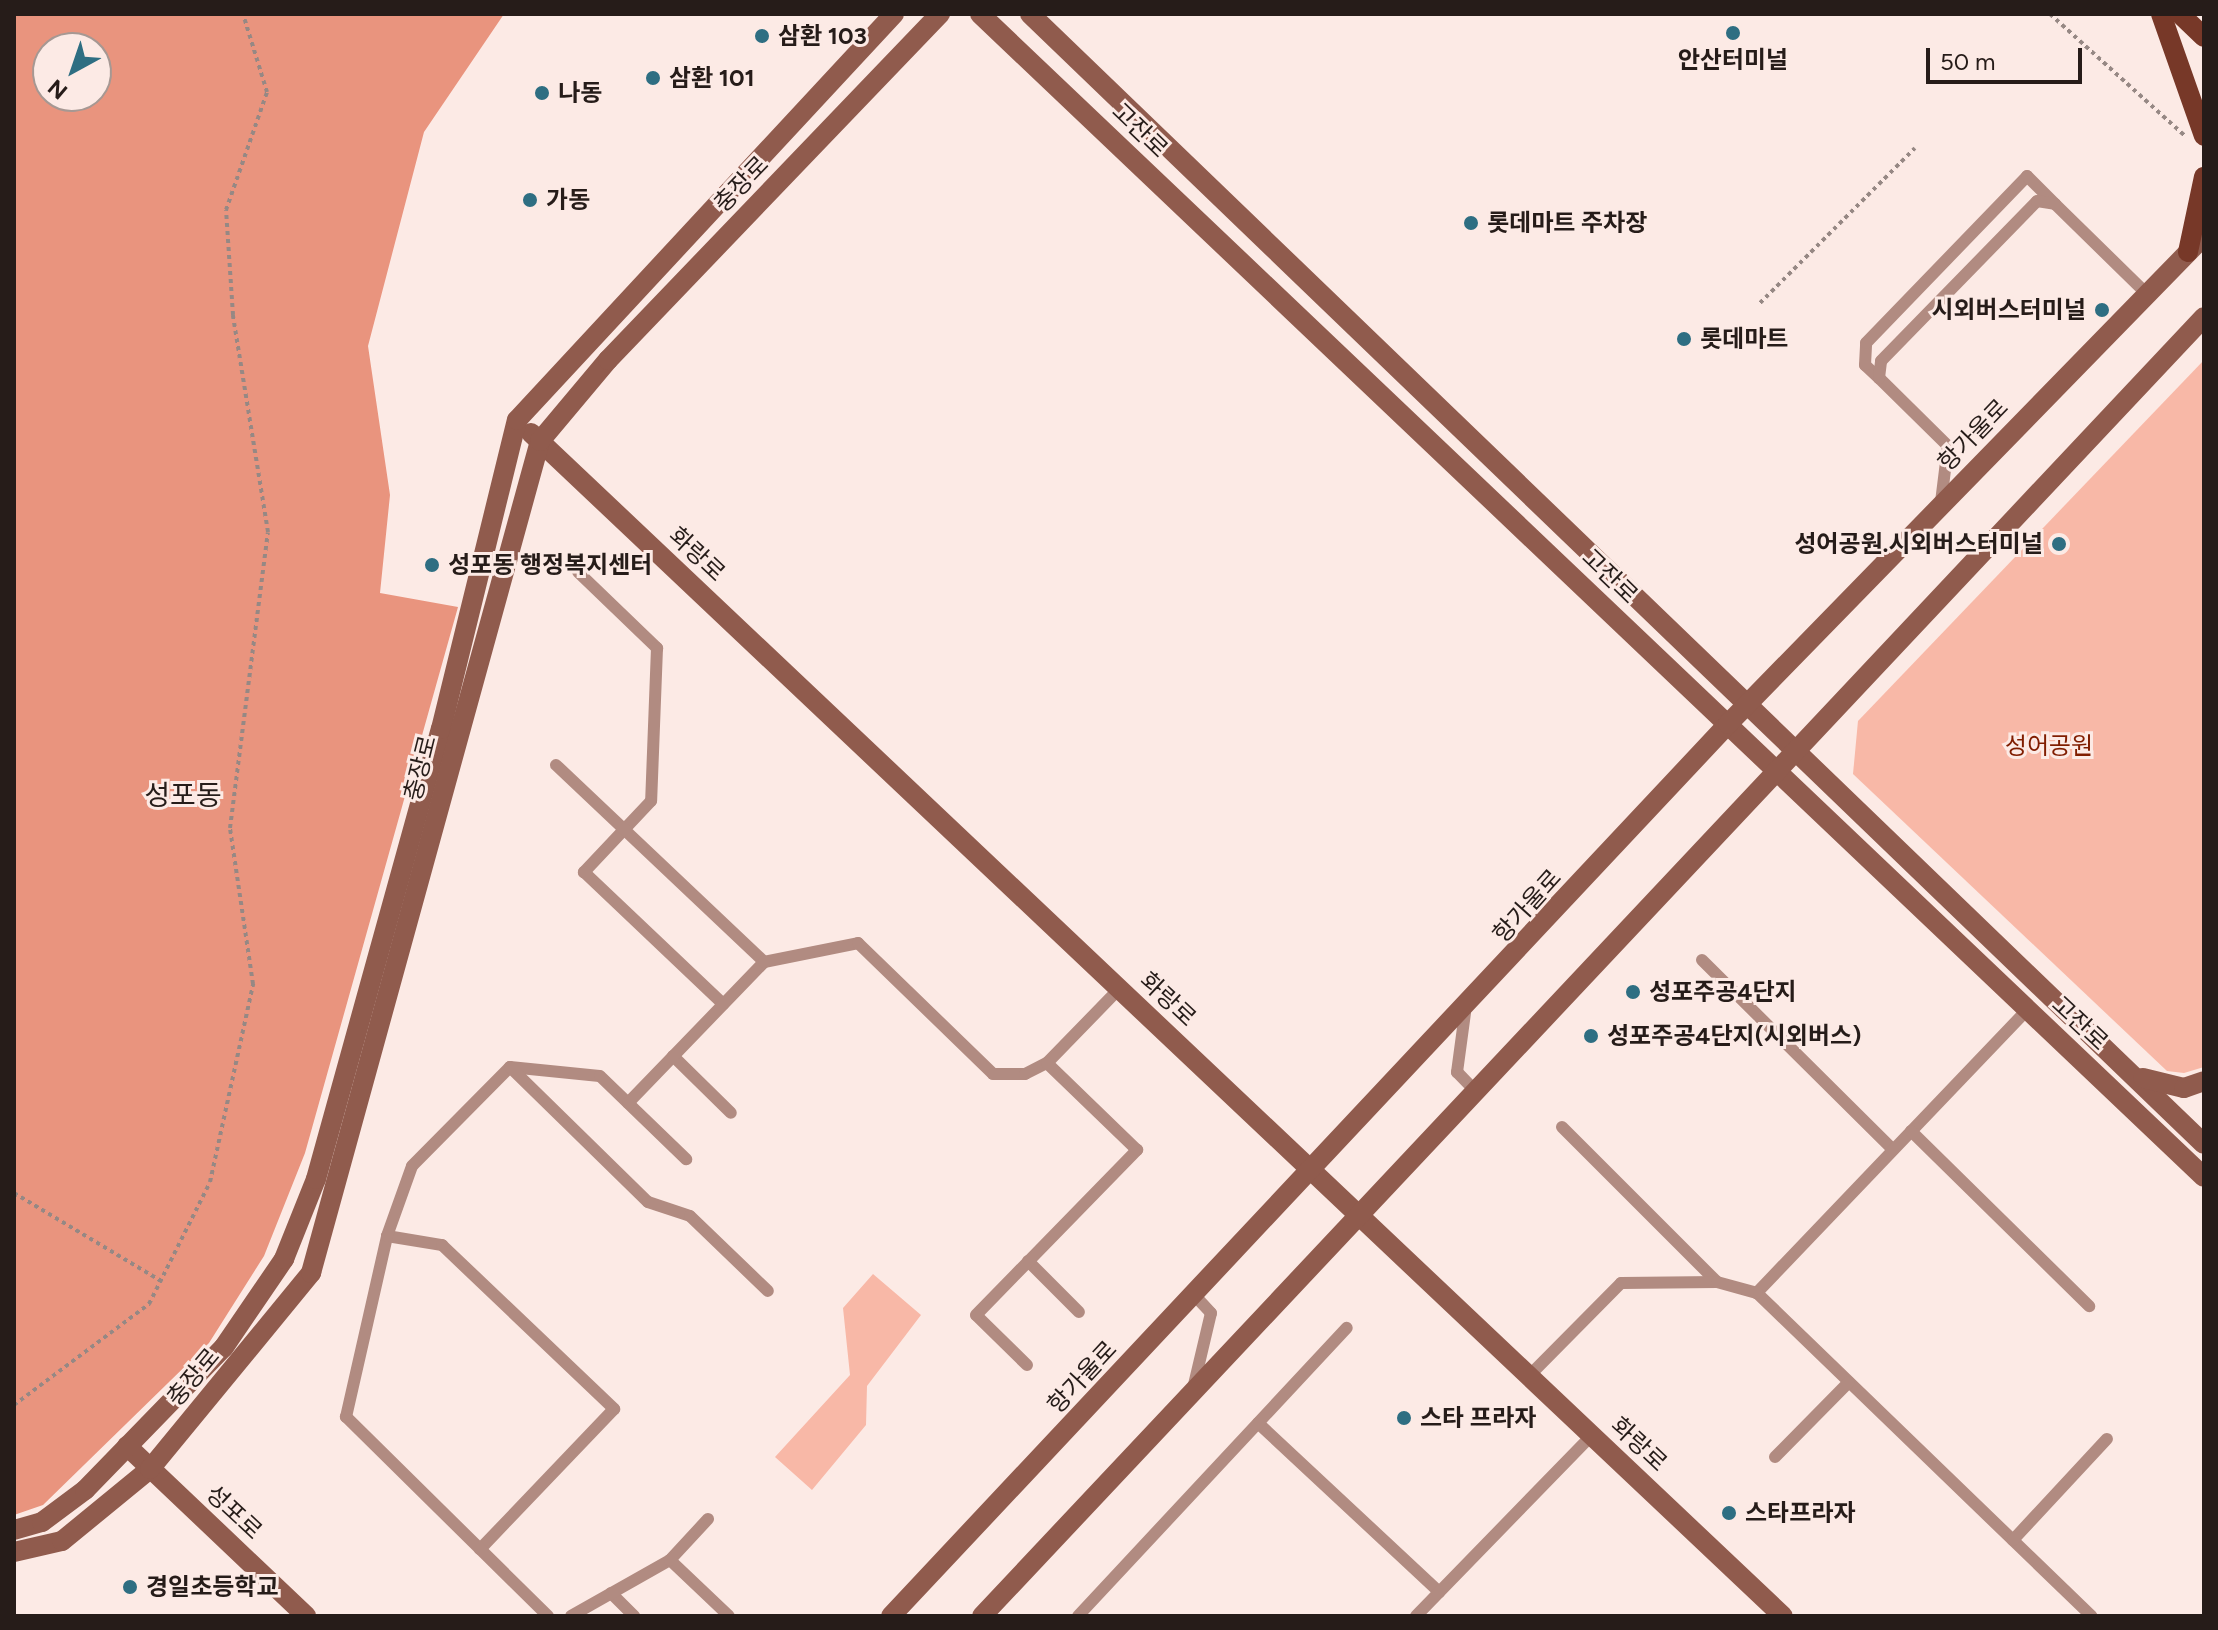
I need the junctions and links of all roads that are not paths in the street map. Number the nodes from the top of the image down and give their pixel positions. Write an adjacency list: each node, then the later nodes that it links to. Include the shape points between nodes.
1 (894, 14): 16 (street, 충장로)
2 (940, 14): 17 (street, 충장로, via 570,400)
3 (980, 14): 21 (street, 고잔로)
4 (1030, 14): 20 (street, 고잔로)
5 (2161, 14): 8 (main road)
6 (2180, 14): 7 (main road)
7 (2204, 37)
8 (2203, 129)
9 (2204, 177): 12 (main road)
10 (2055, 204): 13 (lane); 15 (lane, via 2037,201 1881,361); 15 (lane, via 2027,176 1866,343 1865,365)
11 (2204, 236): 12 (street, 항가울로)
12 (2188, 252): 13 (street, 항가울로)
13 (2147, 294): 18 (street, 항가울로)
14 (2204, 317): 22 (street)
15 (1879, 378): 18 (lane, via 1948,446)
16 (517, 420): 17 (street, 화랑로); 64 (street, 충장로, via 441,729 316,1179 284,1259 224,1347)
17 (540, 441): 28 (street, 화랑로); 66 (street, 충장로, via 311,1273)
18 (1939, 507): 20 (street, 항가울로)
19 (578, 572): 25 (lane, via 657,648 651,801)
20 (1750, 701): 21 (street, 항가울로); 22 (street, 고잔로)
21 (1728, 724): 24 (street, 고잔로); 31 (street, 항가울로)
22 (1799, 748): 24 (street); 35 (street, 고잔로)
23 (556, 765): 25 (lane)
24 (1777, 771): 30 (street, 고잔로); 37 (street)
25 (624, 830): 27 (lane); 29 (lane, via 584,872)
26 (1702, 960): 43 (lane)
27 (764, 962): 29 (lane); 33 (lane, via 858,943 993,1074 1025,1074)
28 (1119, 989): 33 (lane); 45 (street, 화랑로)
29 (723, 1004): 32 (lane)
30 (2028, 1009): 41 (lane); 46 (street, 고잔로)
31 (1465, 1013): 37 (lane, via 1457,1072); 45 (street, 항가울로)
32 (673, 1056): 38 (lane); 39 (lane)
33 (1047, 1063): 49 (lane, via 1137,1150)
34 (510, 1067): 38 (lane, via 600,1076); 48 (lane, via 412,1166); 51 (lane, via 648,1202 690,1216)
35 (2142, 1078): 36 (street, via 2184,1088); 42 (street, 고잔로)
36 (2204, 1081)
37 (1477, 1093): 47 (street)
38 (628, 1103): 44 (lane)
39 (731, 1113)
40 (1562, 1127): 50 (lane)
41 (1911, 1131): 43 (lane); 54 (lane)
42 (2204, 1144)
43 (1893, 1150): 52 (lane)
44 (686, 1159)
45 (1312, 1171): 47 (street, 화랑로); 53 (street, 항가울로)
46 (2204, 1177)
47 (1361, 1217): 58 (street, 화랑로); 60 (street)
48 (387, 1236): 70 (lane, via 346,1417); 70 (lane, via 442,1245 614,1409)
49 (1028, 1261): 55 (lane); 57 (lane, via 976,1315)
50 (1717, 1282): 52 (lane); 58 (lane, via 1621,1283)
51 (768, 1291)
52 (1757, 1293): 59 (lane)
53 (1194, 1295): 60 (lane, via 1211,1313); 81 (street, 항가울로)
54 (2089, 1306)
55 (1079, 1312)
56 (1347, 1328): 61 (lane)
57 (1027, 1365)
58 (1529, 1376): 62 (street, 화랑로)
59 (1849, 1382): 65 (lane); 69 (lane)
60 (1192, 1396): 82 (street)
61 (1258, 1423): 73 (lane); 83 (lane)
62 (1592, 1435): 73 (lane); 86 (street, 화랑로)
63 (2107, 1439): 69 (lane)
64 (127, 1446): 66 (street, 성포로); 68 (street, 충장로, via 42,1522)
65 (1775, 1457)
66 (150, 1469): 71 (street, 충장로, via 62,1541); 76 (street, 성포로)
67 (708, 1519): 72 (lane)
68 (14, 1530)
69 (2013, 1540): 87 (lane)
70 (480, 1549): 77 (lane)
71 (14, 1552)
72 (670, 1560): 74 (lane); 80 (lane)
73 (1439, 1592): 75 (lane)
74 (611, 1593): 78 (lane); 79 (lane)
75 (1427, 1605): 84 (lane); 85 (lane)
76 (306, 1616)
77 (548, 1616)
78 (571, 1616)
79 (634, 1616)
80 (729, 1616)
81 (891, 1616)
82 (982, 1616)
83 (1078, 1616)
84 (1416, 1616)
85 (1438, 1616)
86 (1783, 1616)
87 (2092, 1616)

